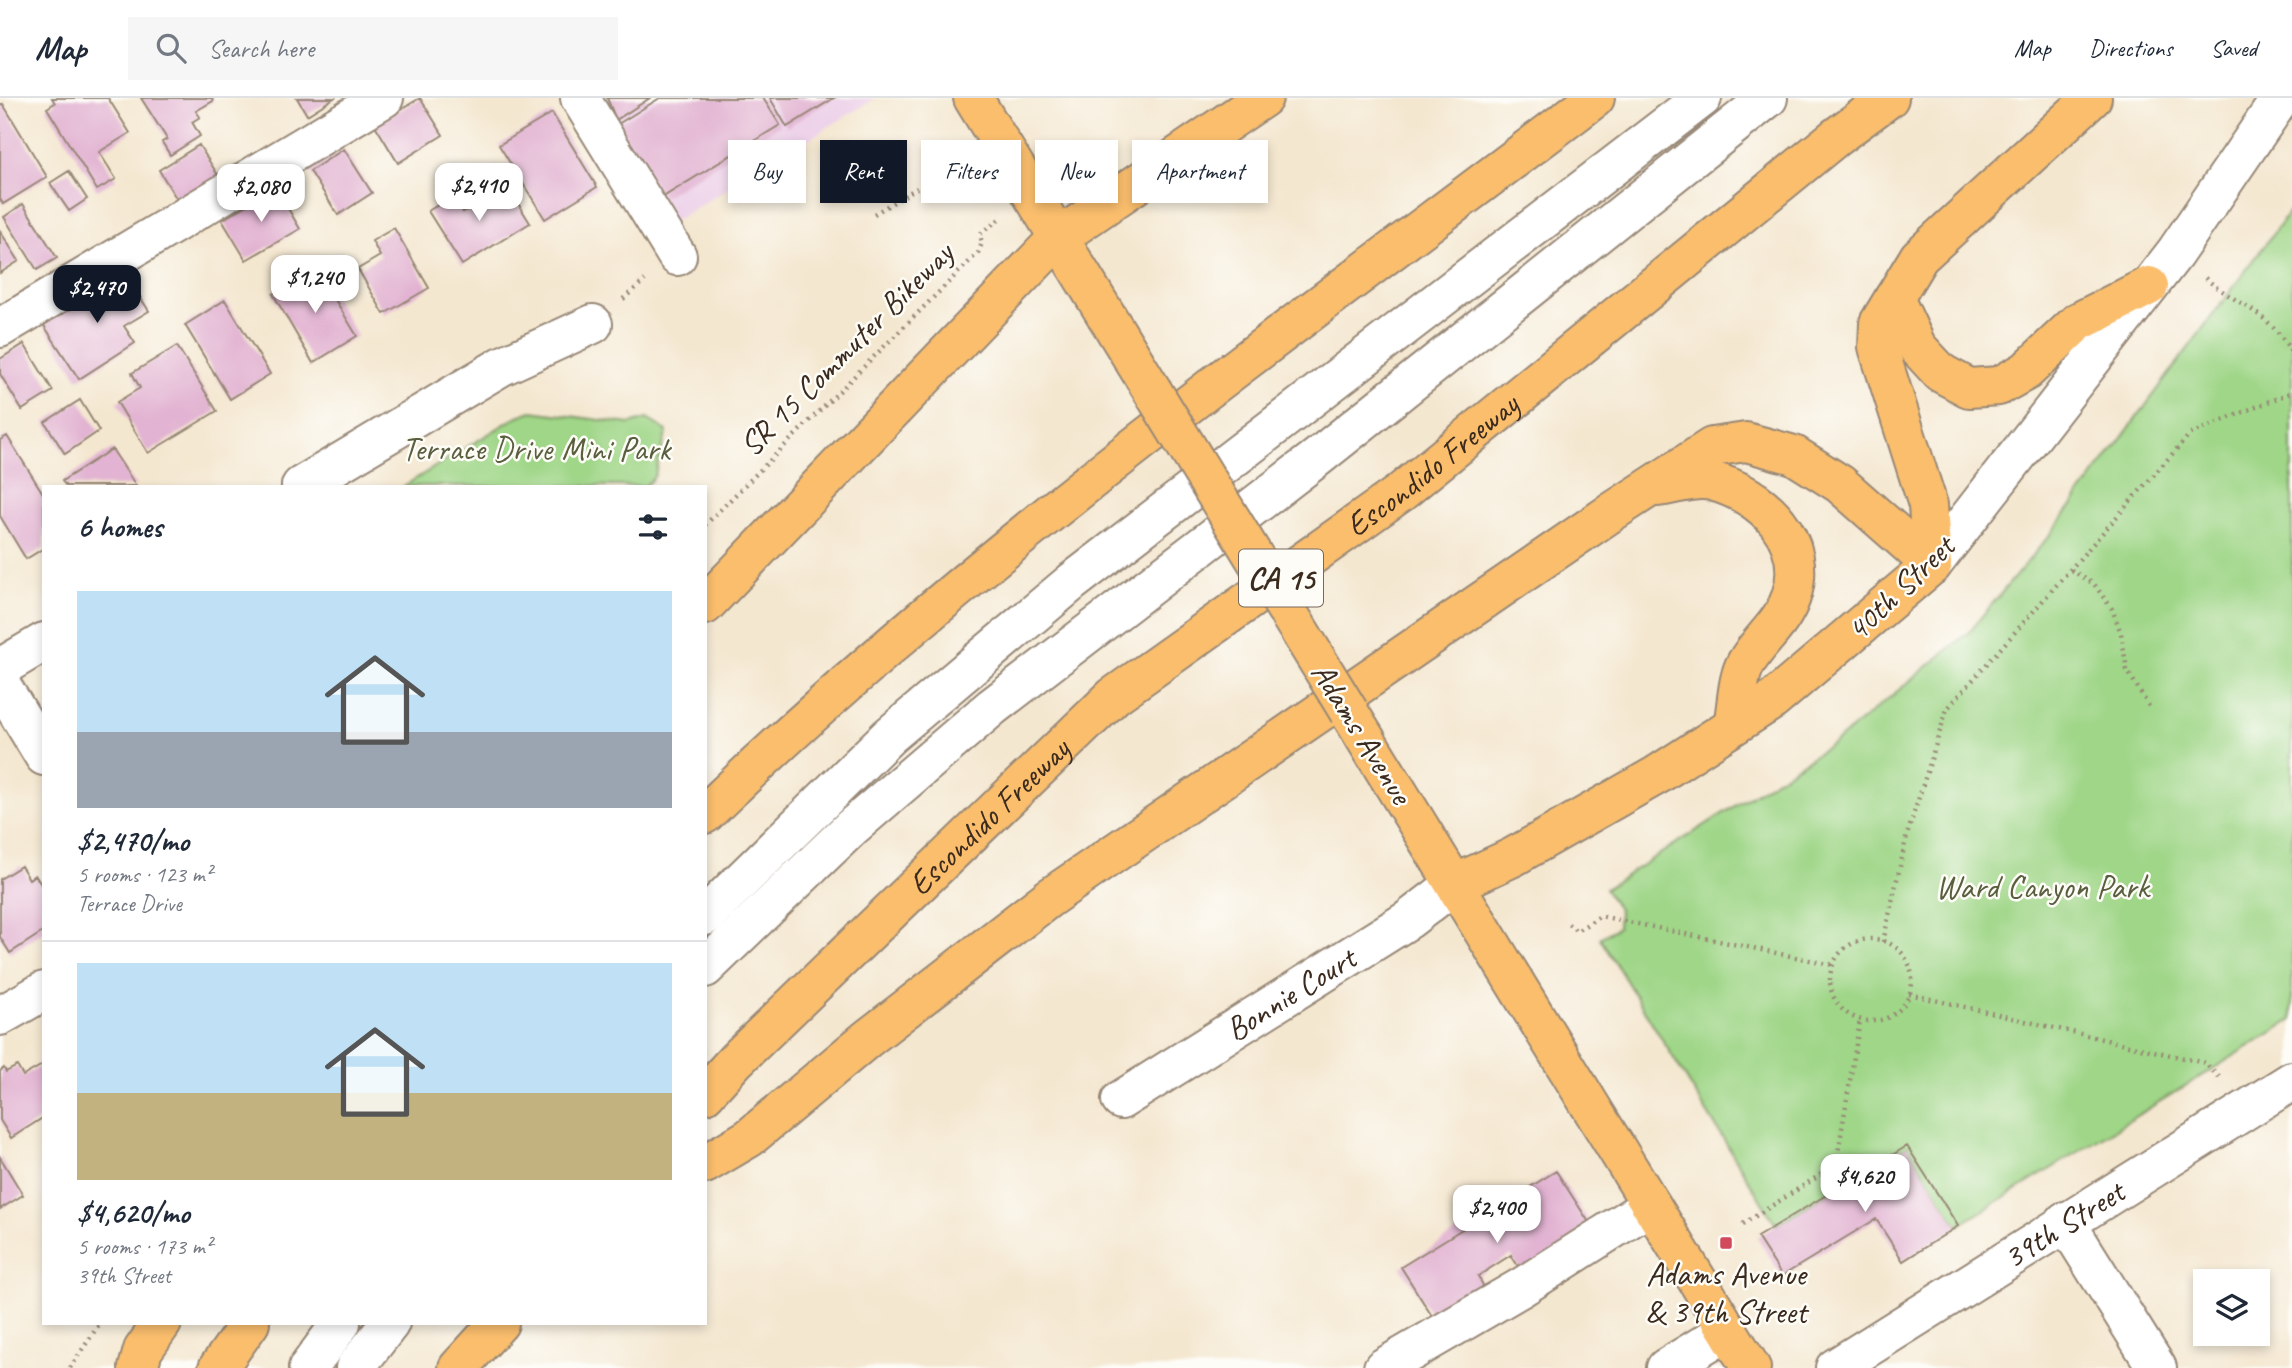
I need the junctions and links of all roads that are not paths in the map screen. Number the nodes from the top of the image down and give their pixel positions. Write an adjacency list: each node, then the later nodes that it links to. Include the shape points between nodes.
1 (384, 98): 16 (street)
2 (580, 98): 12 (street)
3 (973, 98): 11 (main road, Adams Avenue)
4 (1263, 98): 11 (main road)
5 (1595, 98): 26 (main road, via 1073,496 913,625)
6 (1702, 98): 28 (street, via 1072,582 889,736)
7 (1768, 98): 29 (street, via 1318,457 992,706 852,827)
8 (1889, 98): 33 (main road, Escondido Freeway / CA 15, via 1825,145 1400,493 1114,696)
9 (2092, 98): 14 (main road, via 1919,257)
10 (2281, 98): 13 (street, 40th Street)
11 (1059, 237): 20 (main road); 27 (main road, Adams Avenue, bridge)
12 (677, 256)
13 (2149, 286): 14 (main road, via 2078,322 2026,371 1999,386 1969,388 1941,373 1917,347); 19 (street, 40th Street)
14 (1894, 298): 19 (main road, via 1879,324 1878,347 1928,505)
15 (593, 324): 17 (street, via 502,366)
16 (0, 328)
17 (303, 485)
18 (1649, 488): 19 (main road, via 1712,447 1746,442 1794,456 1840,484); 24 (main road, via 1709,480 1753,497 1781,523 1795,557 1791,596 1774,631 1745,664); 35 (main road, via 1049,898 867,1039 749,1138)
19 (1932, 565): 24 (main road, 40th Street, via 1783,692)
20 (707, 603)
21 (42, 643): 22 (street)
22 (0, 668)
23 (0, 684): 25 (street)
24 (1733, 725): 27 (main road, 40th Street, via 1657,775)
25 (42, 753)
26 (707, 812)
27 (1455, 884): 34 (street, Bonnie Court, via 1408,920); 36 (main road, Adams Avenue)
28 (707, 914)
29 (707, 966)
30 (42, 992): 31 (street)
31 (0, 1016)
32 (2292, 1081): 37 (street, 39th Street)
33 (707, 1092)
34 (1121, 1100)
35 (707, 1163)
36 (1651, 1205): 43 (main road, Adams Avenue); 49 (street)
37 (2065, 1221): 52 (street, 39th Street); 53 (street)
38 (161, 1325): 44 (main road, via 143,1350)
39 (249, 1325): 45 (main road)
40 (340, 1325): 46 (street)
41 (388, 1325): 47 (street)
42 (497, 1325): 48 (main road)
43 (1728, 1330): 50 (street); 51 (main road, Adams Avenue)
44 (138, 1368)
45 (218, 1368)
46 (308, 1368)
47 (355, 1368)
48 (458, 1368)
49 (1383, 1368)
50 (1666, 1368)
51 (1751, 1368)
52 (1835, 1368)
53 (2157, 1368)

